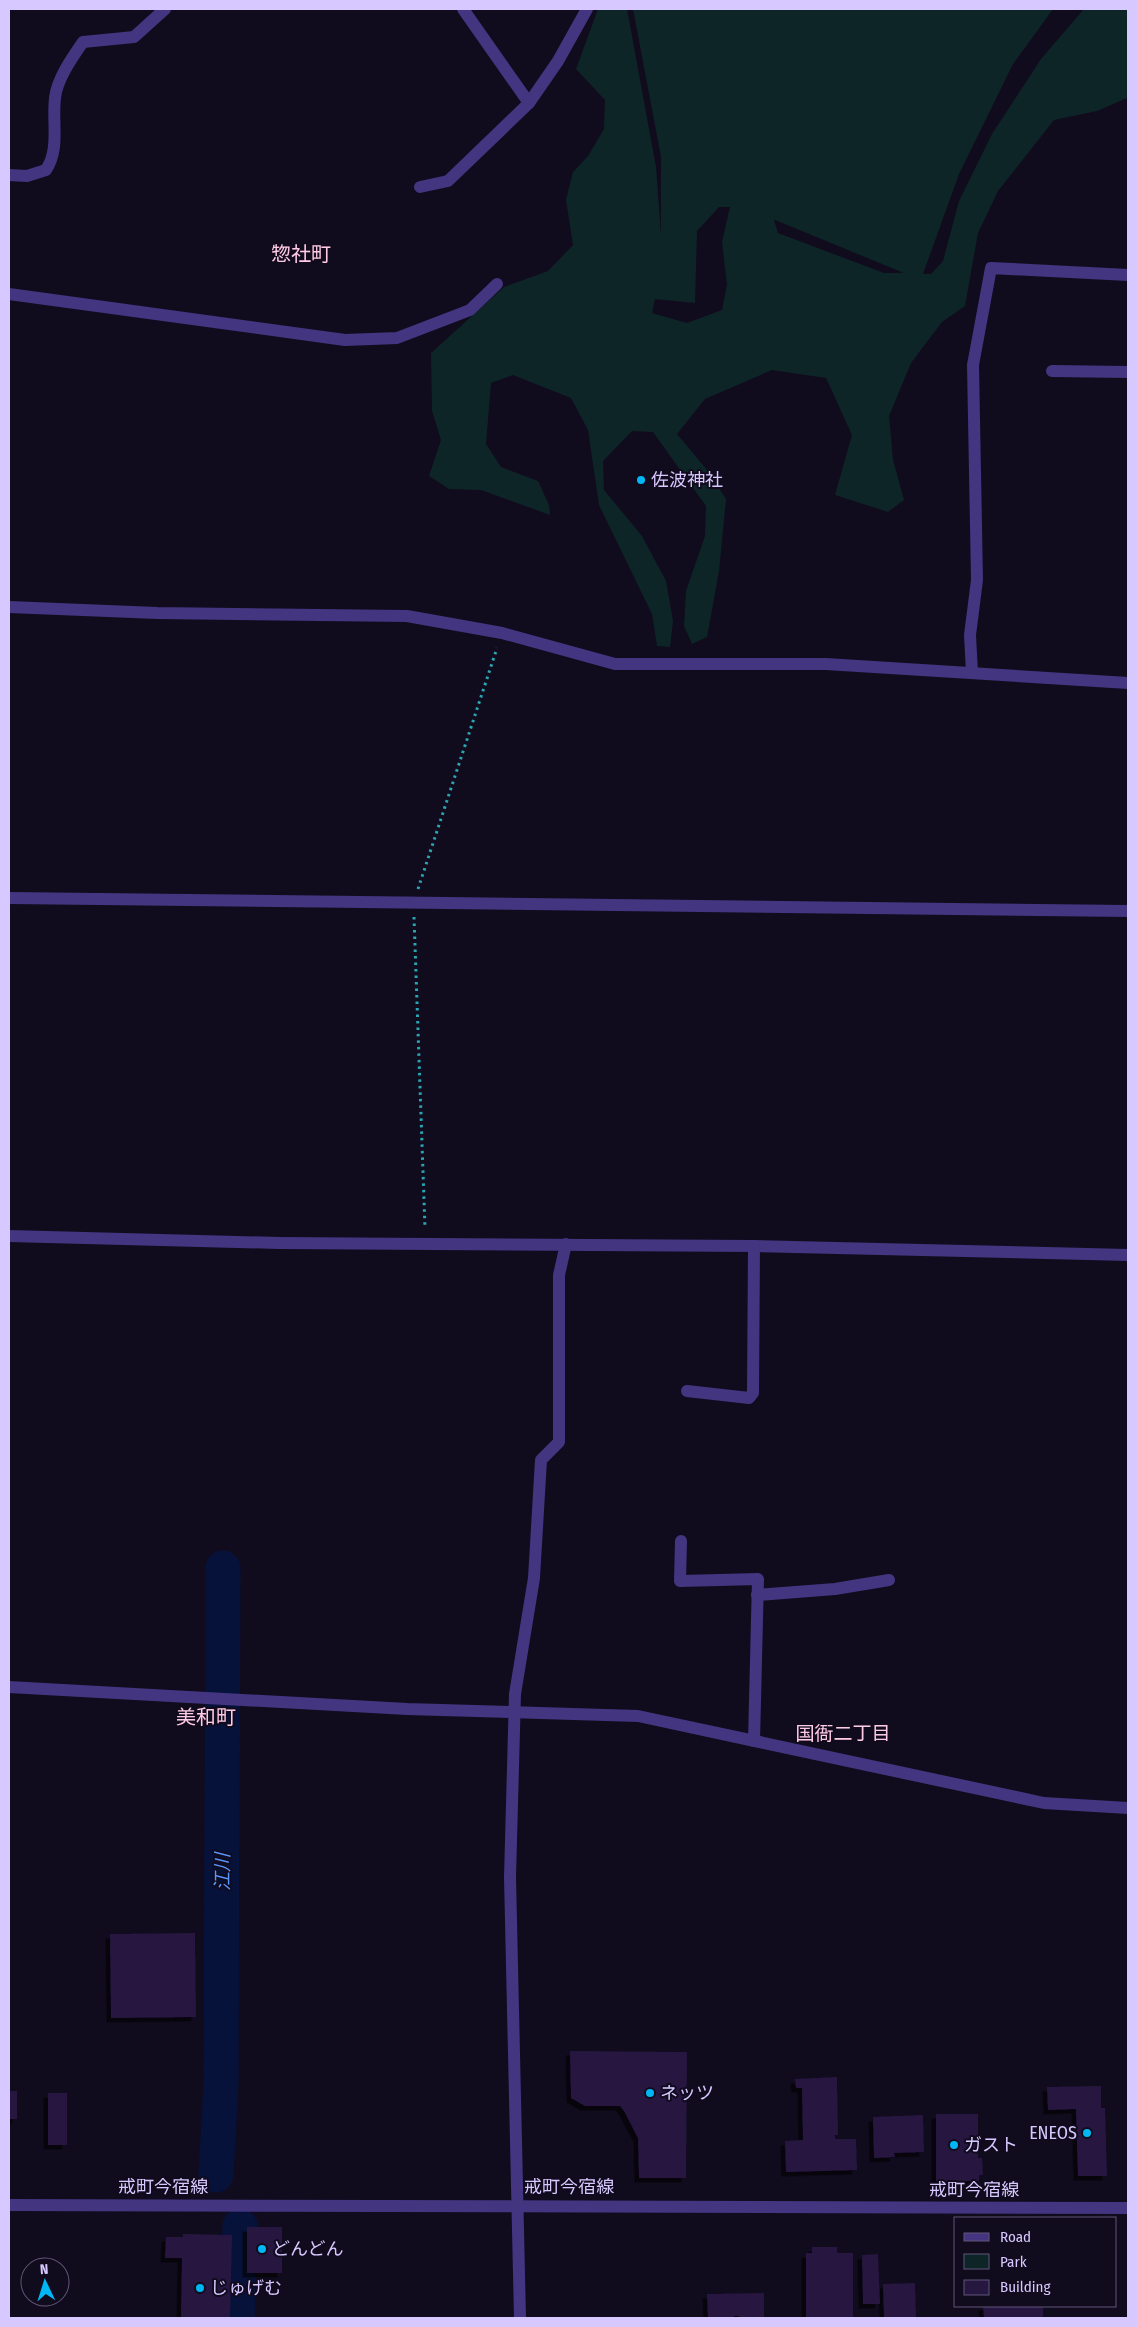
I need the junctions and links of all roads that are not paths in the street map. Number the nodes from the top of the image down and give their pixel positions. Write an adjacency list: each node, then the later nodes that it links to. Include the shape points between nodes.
1 (165, 9): 5 (street, via 134,37 83,42 68,64 55,96 54,159 46,170 27,176)
2 (463, 9): 4 (street)
3 (587, 9): 4 (street, via 558,61)
4 (529, 103): 6 (street, via 448,181)
5 (9, 176)
6 (420, 187)
7 (1128, 276): 13 (street, via 991,268 973,365 977,580 970,635)
8 (497, 284): 9 (street, via 470,310 397,338 345,340)
9 (9, 294)
10 (1052, 371): 11 (street)
11 (1128, 372)
12 (9, 607): 13 (street, via 157,613 407,616 502,633 615,664 826,664)
13 (972, 673): 14 (street)
14 (1128, 683)
15 (9, 898): 16 (street)
16 (1128, 911)
17 (9, 1236): 18 (street, via 425,1245)
18 (566, 1244): 19 (street); 26 (street, via 559,1276 559,1442 541,1460 534,1578 514,1694)
19 (754, 1246): 20 (street); 21 (street, via 753,1393 749,1398)
20 (1128, 1255)
21 (687, 1390)
22 (681, 1542): 24 (street, via 680,1581 758,1579)
23 (889, 1580): 24 (street, via 835,1589)
24 (757, 1595): 27 (street)
25 (9, 1687): 26 (street, via 407,1709)
26 (514, 1711): 27 (street, via 638,1716); 29 (street, via 510,1877)
27 (754, 1740): 28 (street, via 1044,1803)
28 (1128, 1808)
29 (518, 2204): 30 (street, 戒町今宿線); 31 (street, 戒町今宿線); 32 (street)
30 (9, 2205)
31 (1128, 2208)
32 (520, 2318)

